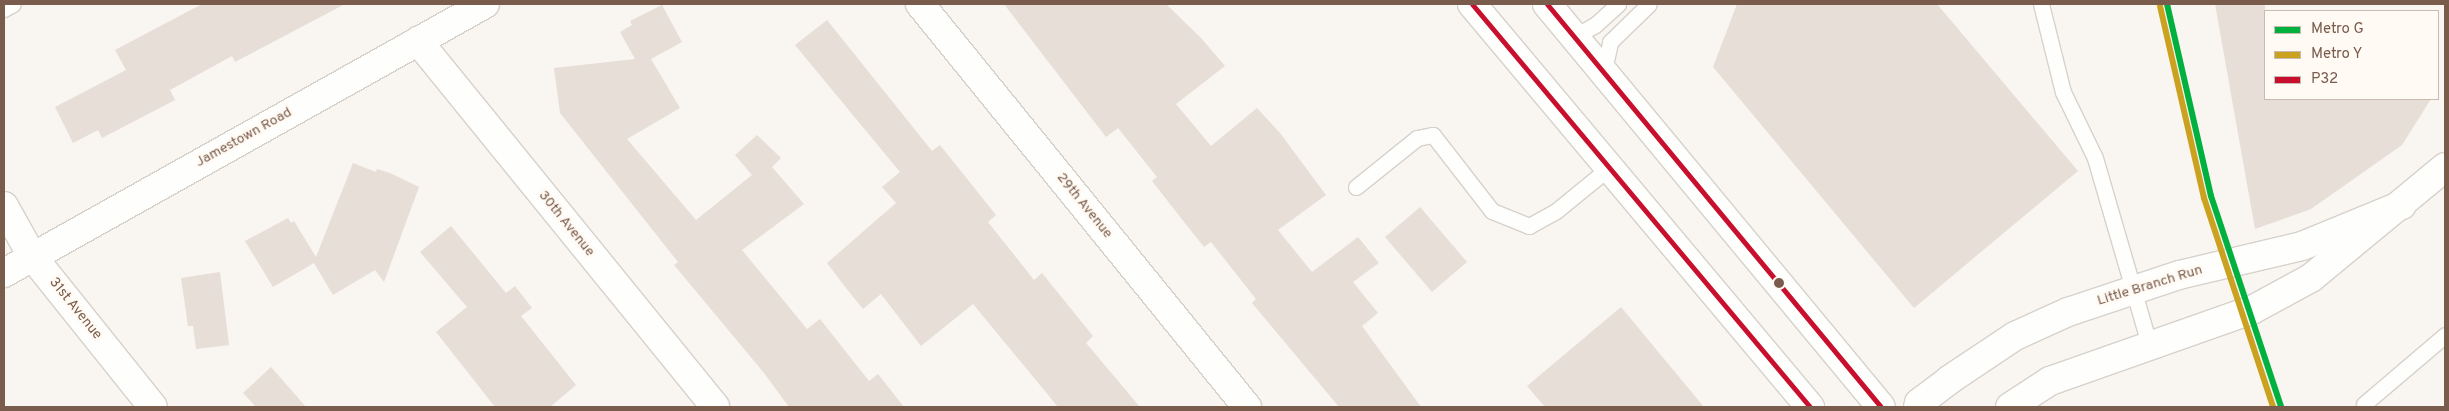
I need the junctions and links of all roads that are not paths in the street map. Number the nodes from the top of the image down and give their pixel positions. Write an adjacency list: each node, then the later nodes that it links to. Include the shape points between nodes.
1 (14, 4): 9 (lane)
2 (485, 4): 11 (street, Jamestown Road)
3 (920, 4): 26 (street, 29th Avenue)
4 (1472, 4): 13 (street)
5 (1547, 4): 10 (street)
6 (1618, 4): 10 (lane)
7 (1649, 4): 12 (lane, via 1610,42)
8 (2040, 6): 20 (lane, via 2063,92 2095,158)
9 (4, 9)
10 (1575, 36): 12 (street)
11 (418, 41): 18 (street, Jamestown Road); 25 (street, 30th Avenue)
12 (1604, 69): 28 (street)
13 (1610, 167): 15 (lane, via 1556,211 1529,226 1492,211 1432,135 1417,138); 27 (street)
14 (2445, 168): 16 (street, Little Branch Run)
15 (1356, 187)
16 (2402, 205): 20 (street, Little Branch Run, via 2302,246); 22 (street, Little Branch Run, via 2312,278 2252,310)
17 (4, 206): 18 (street, 31st Avenue)
18 (32, 256): 19 (street, Jamestown Road); 24 (street, 31st Avenue)
19 (4, 274)
20 (2134, 288): 22 (lane); 29 (street, Little Branch Run, via 2015,336 1949,380)
21 (2445, 335): 23 (lane)
22 (2150, 347): 30 (street, Little Branch Run, via 2050,382)
23 (2364, 404)
24 (153, 407)
25 (715, 407)
26 (1247, 407)
27 (1810, 407)
28 (1880, 407)
29 (1918, 407)
30 (2010, 407)

